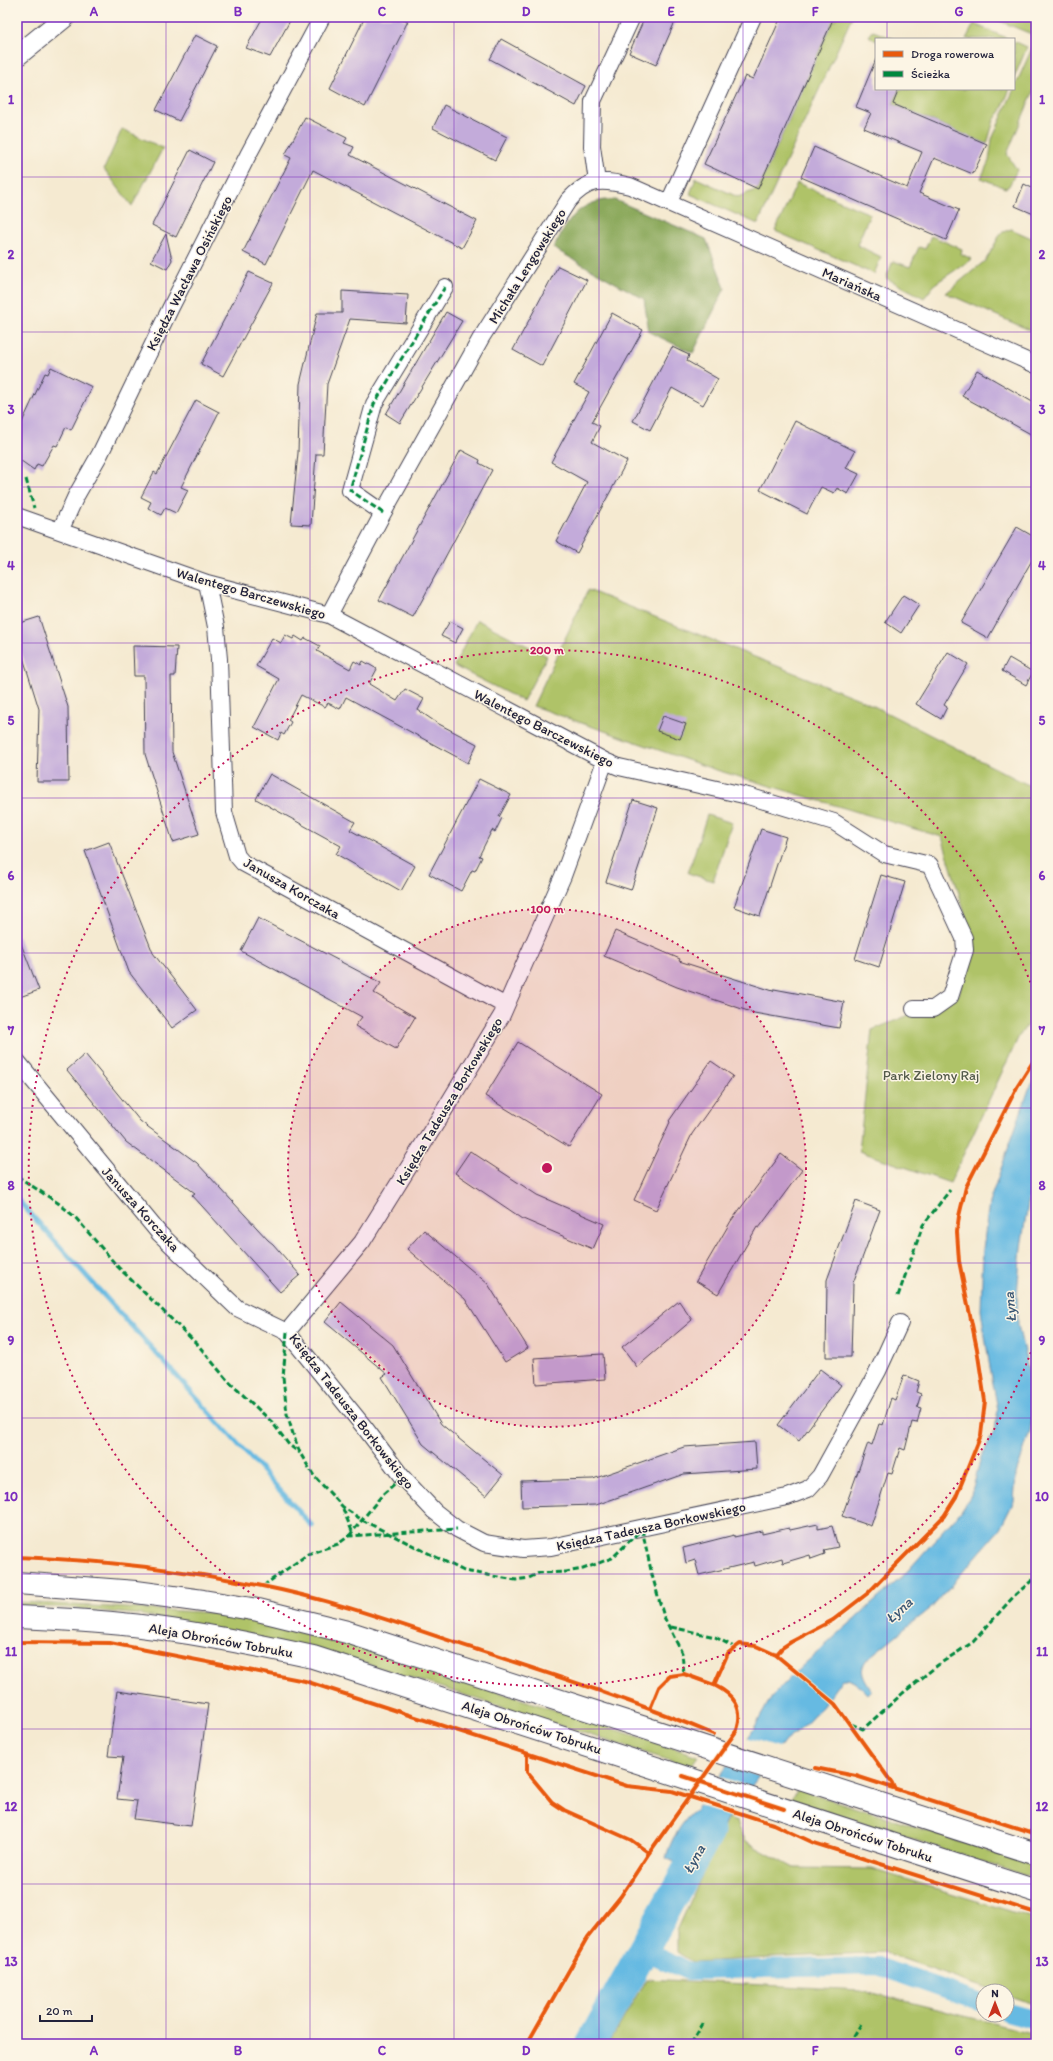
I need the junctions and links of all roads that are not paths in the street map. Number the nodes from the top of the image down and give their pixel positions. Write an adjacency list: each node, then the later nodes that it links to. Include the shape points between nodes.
1 (65, 17): 5 (street)
2 (322, 17): 12 (street, Księdza Wacława Osińskiego, via 241,169)
3 (632, 17): 6 (street, via 593,101 592,146)
4 (753, 17): 7 (street)
5 (17, 56)
6 (597, 182): 7 (street, Mariańska, via 630,186); 10 (street, Michała Lengowskiego, via 579,188 568,201 481,338)
7 (668, 202): 9 (street, Mariańska)
8 (445, 287): 10 (street, via 374,404 350,490)
9 (1036, 365)
10 (384, 513): 14 (street, Michała Lengowskiego)
11 (17, 516): 12 (street, Walentego Barczewskiego)
12 (60, 531): 13 (street, Walentego Barczewskiego)
13 (207, 583): 14 (street, Walentego Barczewskiego); 16 (street, Janusza Korczaka, via 216,627 219,659 224,812 237,856 243,863)
14 (329, 615): 15 (street, Walentego Barczewskiego)
15 (605, 761): 16 (street, Księdza Tadeusza Borkowskiego, via 563,876); 17 (street, Walentego Barczewskiego, via 619,767 748,796 834,822 884,854 930,865 964,938 965,950 950,997 933,1009)
16 (506, 1006): 20 (street, Księdza Tadeusza Borkowskiego, via 446,1109 362,1242)
17 (914, 1009)
18 (17, 1061): 20 (street, Janusza Korczaka, via 159,1233 237,1308)
19 (900, 1323): 20 (street, Księdza Tadeusza Borkowskiego, via 878,1371 820,1476 808,1489 787,1497 599,1538 551,1547 523,1549 478,1540 434,1511 402,1477)
20 (287, 1332)
21 (17, 1584): 23 (main road, via 136,1592 258,1610 347,1632)
22 (17, 1617): 24 (main road, Aleja Obrońców Tobruku, via 147,1626 313,1657)
23 (1036, 1854)
24 (1036, 1891)

